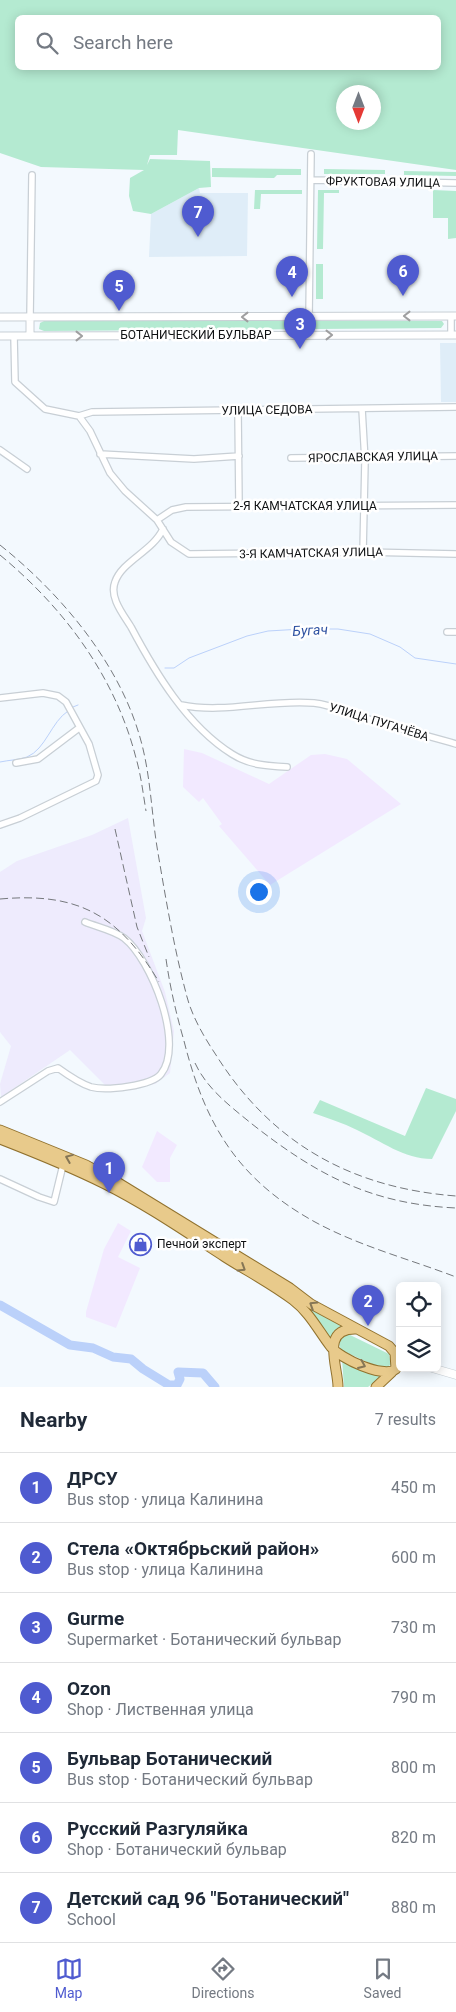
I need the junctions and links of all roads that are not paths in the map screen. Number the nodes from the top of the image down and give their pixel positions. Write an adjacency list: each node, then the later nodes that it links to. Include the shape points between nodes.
1 (310, 154): 3 (street)
2 (32, 175): 7 (street)
3 (311, 180): 4 (street, ФРУКТОВАЯ УЛИЦА); 8 (street)
4 (456, 183)
5 (454, 316): 8 (street, БОТАНИЧЕСКИЙ БУЛЬВАР, one-way to 8); 9 (street, БОТАНИЧЕСКИЙ БУЛЬВАР)
6 (0, 317): 7 (street, БОТАНИЧЕСКИЙ БУЛЬВАР)
7 (30, 317): 8 (street, БОТАНИЧЕСКИЙ БУЛЬВАР, one-way to 7); 12 (street)
8 (309, 317)
9 (454, 335): 12 (street, БОТАНИЧЕСКИЙ БУЛЬВАР, one-way to 9)
10 (0, 336): 11 (street, БОТАНИЧЕСКИЙ БУЛЬВАР)
11 (14, 336): 12 (street, БОТАНИЧЕСКИЙ БУЛЬВАР); 16 (street, via 14,382 44,409)
12 (30, 336)
13 (456, 407): 14 (street, УЛИЦА СЕДОВА)
14 (362, 409): 15 (street, УЛИЦА СЕДОВА); 21 (street)
15 (238, 411): 16 (street, УЛИЦА СЕДОВА, via 92,412); 19 (street)
16 (79, 416): 18 (street)
17 (0, 450): 23 (street)
18 (100, 454): 19 (street, via 194,459); 27 (street, via 110,473)
19 (239, 456): 24 (street)
20 (456, 456): 21 (street, ЯРОСЛАВСКАЯ УЛИЦА)
21 (364, 457): 22 (street, ЯРОСЛАВСКАЯ УЛИЦА); 26 (street)
22 (291, 458)
23 (27, 469)
24 (239, 505): 26 (street, 2-Я КАМЧАТСКАЯ УЛИЦА); 27 (street, 2-Я КАМЧАТСКАЯ УЛИЦА, via 177,508)
25 (456, 505): 26 (street, 2-Я КАМЧАТСКАЯ УЛИЦА)
26 (365, 507): 29 (street)
27 (157, 520): 28 (street)
28 (163, 529): 29 (street, 3-Я КАМЧАТСКАЯ УЛИЦА, via 170,542 189,554); 34 (street, via 158,540 120,572 114,582 114,598 156,673)
29 (363, 552): 30 (street, 3-Я КАМЧАТСКАЯ УЛИЦА)
30 (456, 554)
31 (448, 632): 32 (street)
32 (456, 632)
33 (0, 698): 35 (street, via 43,693 58,696 66,702)
34 (181, 705): 36 (street, УЛИЦА ПУГАЧЁВА, via 213,710 273,703 314,703); 38 (street, via 217,744 233,755 257,765)
35 (79, 728): 37 (street, via 38,758); 39 (street, via 89,744 98,779)
36 (456, 744)
37 (16, 763)
38 (287, 767)
39 (0, 825)
40 (85, 922): 41 (street, via 124,939 149,971 168,1023 165,1067 156,1078 141,1084 110,1088 76,1081 58,1068)
41 (0, 1102)
42 (0, 1130): 46 (main road, one-way to 42, via 118,1182 86,1165)
43 (0, 1139): 44 (main road)
44 (63, 1165): 45 (street, via 54,1202); 48 (main road, one-way to 48, via 106,1184 147,1208 293,1300 317,1325)
45 (0, 1179)
46 (356, 1329): 47 (main road); 48 (main road, via 339,1333)
47 (389, 1346): 49 (main road); 51 (main road, via 395,1354)
48 (332, 1348): 51 (main road, one-way to 51, via 382,1373); 54 (main road)
49 (396, 1349)
50 (441, 1366): 53 (main road)
51 (396, 1370): 55 (main road)
52 (441, 1371): 53 (main road)
53 (456, 1375)
54 (338, 1387)
55 (376, 1387)

